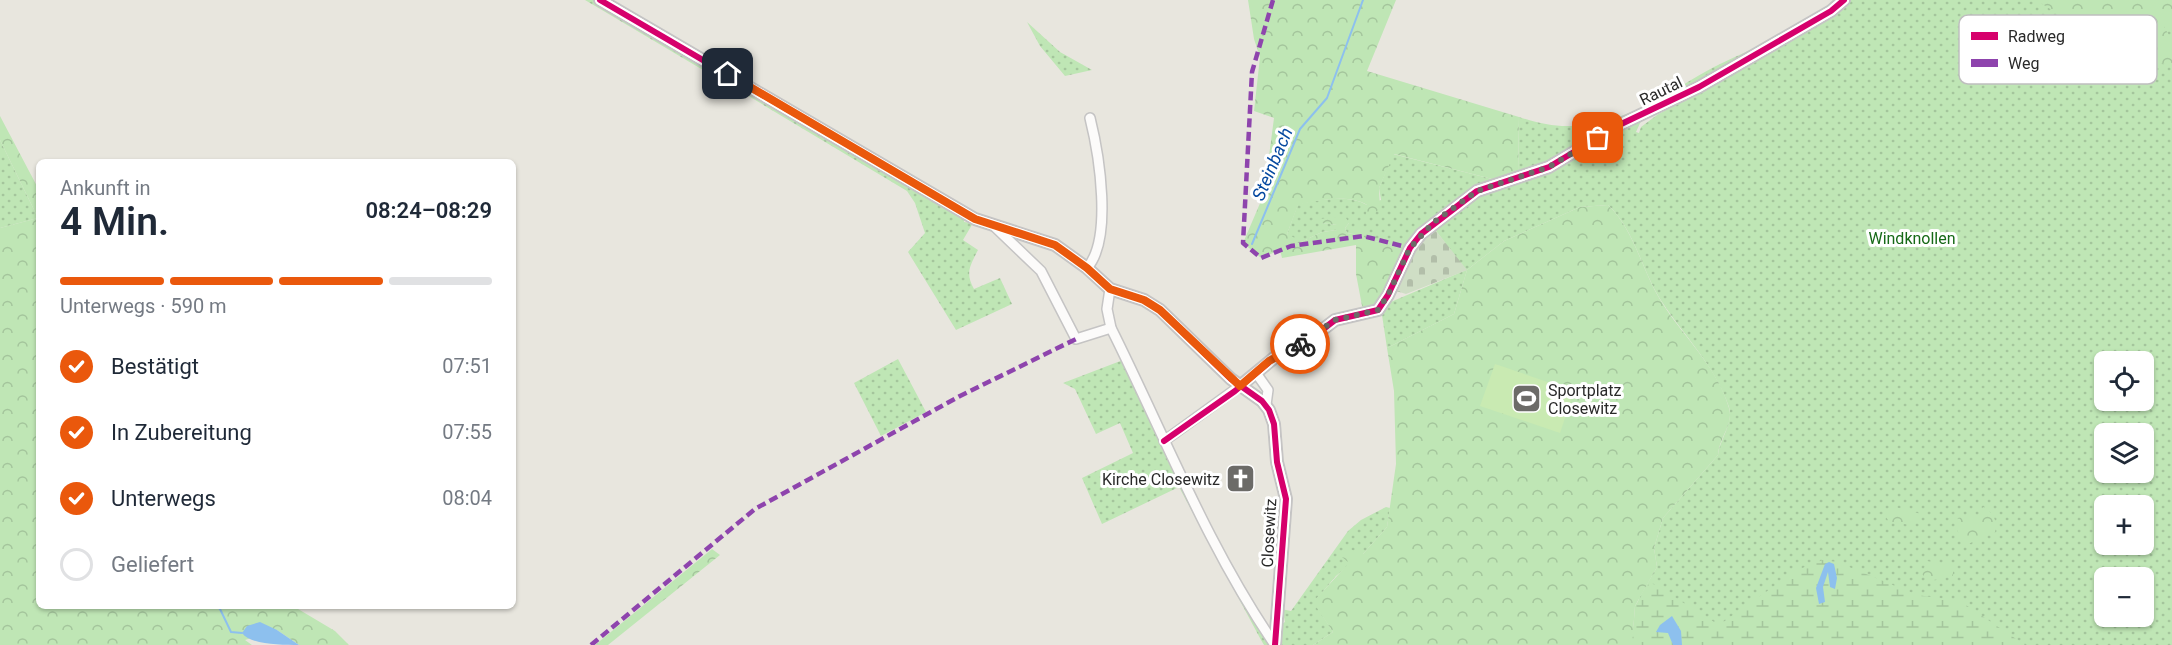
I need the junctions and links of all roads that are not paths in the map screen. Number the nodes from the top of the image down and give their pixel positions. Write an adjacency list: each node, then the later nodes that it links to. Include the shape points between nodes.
1 (600, 0): 4 (street)
2 (1844, 0): 8 (street, Rautal, via 1699,87 1617,126 1549,167 1477,191 1420,234 1378,310 1335,320 1308,340 1280,353)
3 (1090, 118): 5 (street, via 1103,216 1100,242)
4 (995, 227): 5 (street, via 1055,245); 7 (street, via 1041,271 1076,339)
5 (1087, 268): 6 (street)
6 (1110, 289): 7 (street, via 1107,309); 9 (street, via 1144,300 1160,310)
7 (1111, 328): 11 (street)
8 (1256, 373): 9 (street, Rautal); 10 (street, Closewitz, via 1268,390)
9 (1240, 386): 10 (street); 11 (street)
10 (1266, 405): 12 (street, Closewitz, via 1274,424 1286,510)
11 (1164, 441): 12 (street, via 1225,561)
12 (1275, 645)

